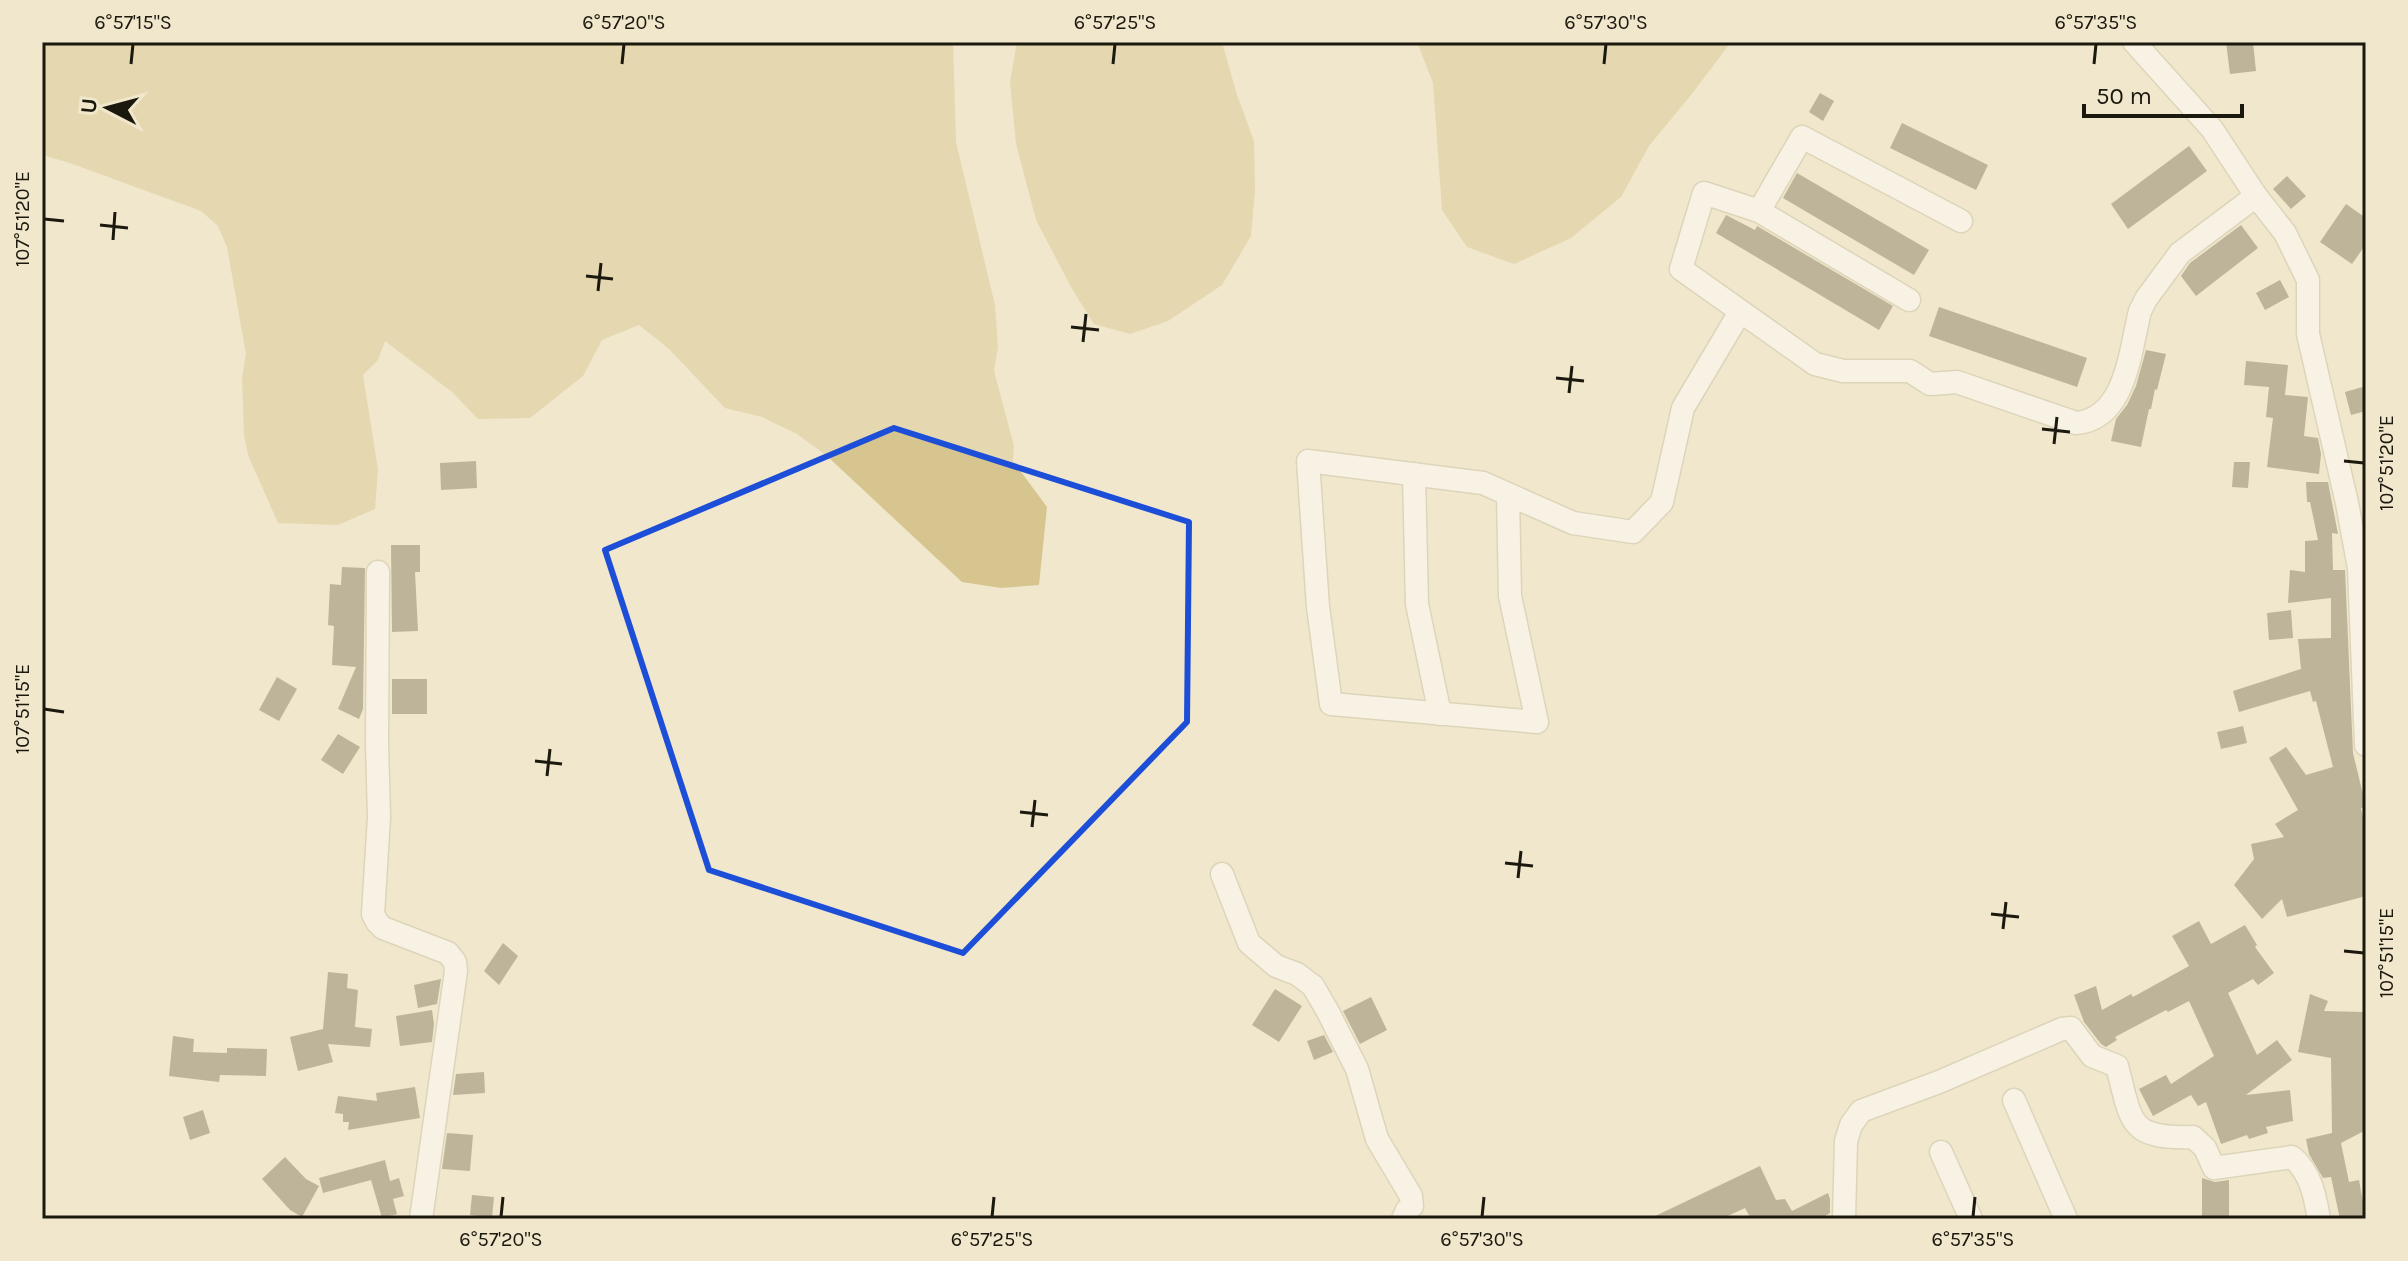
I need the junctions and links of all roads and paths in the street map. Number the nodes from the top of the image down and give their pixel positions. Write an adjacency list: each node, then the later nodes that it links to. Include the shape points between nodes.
1 (2134, 42): 2 (street, via 2212,129)
2 (2256, 196): 6 (street, via 2180,253 2153,288 2140,311 2114,403 2091,422 2063,420 1957,382 1930,384 1910,371 1843,371 1815,364); 11 (street, via 2285,233 2308,280 2308,334 2359,568)
3 (1759, 211): 4 (street, via 1802,137); 5 (street); 6 (street, via 1704,193 1681,269)
4 (1961, 221)
5 (1909, 300)
6 (1740, 312): 8 (street, via 1683,408 1662,502 1633,532 1573,523)
7 (1414, 474): 8 (street, via 1483,483); 10 (street, via 1417,604); 10 (street, via 1308,461 1318,607 1331,704)
8 (1508, 495): 10 (street, via 1510,596 1537,722)
9 (378, 572): 16 (street, via 379,817 373,914 383,928 448,953 456,971)
10 (1440, 714)
11 (2366, 745)
12 (1222, 874): 17 (street, via 1249,943 1276,966 1313,986 1341,1035 1377,1139 1411,1196 1412,1206)
13 (2014, 1100): 15 (street)
14 (1941, 1152): 19 (street)
15 (2056, 1216)
16 (421, 1219)
17 (1403, 1219)
18 (1844, 1219): 20 (street, via 1846,1141 1861,1111 2071,1028 2092,1056 2117,1066 2129,1114 2142,1131 2193,1137 2214,1168 2292,1157 2307,1174)
19 (1971, 1219)
20 (2319, 1219)

